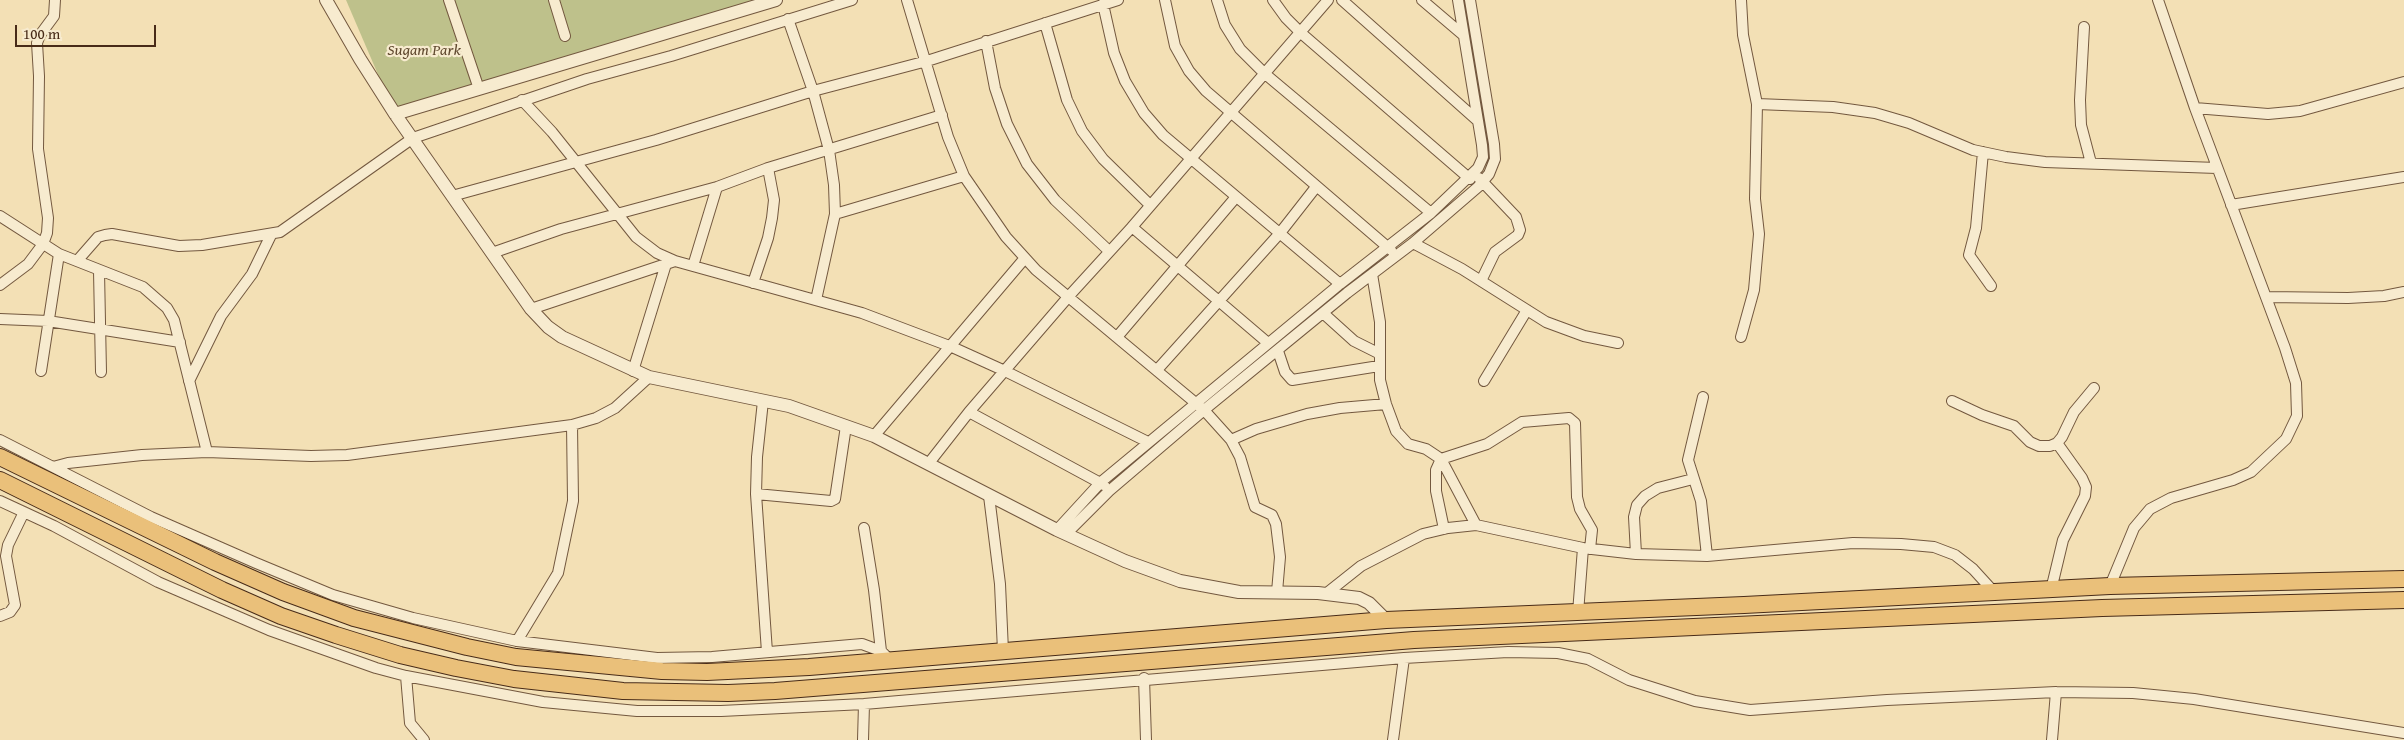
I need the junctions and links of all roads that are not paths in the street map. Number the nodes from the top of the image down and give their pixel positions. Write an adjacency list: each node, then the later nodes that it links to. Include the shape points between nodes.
1 (55, 0): 65 (street, via 54,16 37,43 40,76 38,149 48,226)
2 (326, 0): 36 (street)
3 (449, 0): 30 (street)
4 (554, 0): 25 (street)
5 (776, 0): 30 (street)
6 (852, 0): 20 (street)
7 (908, 0): 27 (street)
8 (1118, 0): 19 (street)
9 (1165, 0): 35 (street, via 1175,46 1189,71)
10 (1217, 0): 28 (street, via 1230,33)
11 (1273, 0): 23 (street)
12 (1328, 0): 23 (street)
13 (1342, 0): 38 (street)
14 (1422, 0): 24 (street)
15 (1458, 0): 24 (street)
16 (1470, 0): 50 (street, via 1495,159)
17 (1741, 0): 33 (street, via 1743,35)
18 (2158, 0): 34 (street)
19 (1103, 4): 21 (street); 42 (street, via 1114,53 1125,81 1144,114)
20 (788, 19): 31 (street); 32 (street)
21 (1045, 23): 26 (street); 55 (street, via 1067,100 1082,131 1103,159)
22 (2084, 27): 44 (street, via 2081,125)
23 (1301, 33): 28 (street); 48 (street)
24 (1462, 34): 38 (street)
25 (565, 36)
26 (986, 42): 27 (street); 67 (street, via 1004,115 1027,164 1055,200)
27 (927, 60): 31 (street); 37 (street)
28 (1264, 73): 35 (street); 57 (street)
29 (2404, 82): 34 (street, via 2300,111 2268,114)
30 (478, 89): 36 (street)
31 (813, 91): 40 (street); 43 (street)
32 (522, 100): 39 (street); 43 (street)
33 (1757, 104): 41 (street, via 1833,107 1875,113); 94 (street, via 1755,199 1758,256 1754,290)
34 (2195, 108): 46 (street)
35 (1230, 112): 42 (street); 52 (street)
36 (395, 114): 39 (street)
37 (942, 115): 40 (street); 47 (street)
38 (1478, 121): 48 (street, via 1483,157)
39 (413, 138): 53 (street); 63 (street, via 289,227)
40 (829, 150): 45 (street); 58 (street)
41 (1983, 152): 44 (street, via 2046,162); 82 (street, via 1976,228 1969,255)
42 (1191, 159): 54 (street); 55 (street)
43 (575, 161): 53 (street); 59 (street)
44 (2091, 163): 46 (street)
45 (768, 168): 51 (street); 79 (street, via 774,200 772,218)
46 (2217, 168): 56 (street)
47 (964, 176): 58 (street); 71 (street, via 1001,230)
48 (1472, 176): 50 (street); 57 (street)
49 (2404, 178): 56 (street)
50 (1482, 182): 64 (street); 78 (street, via 1516,217 1520,230 1495,252)
51 (717, 187): 59 (street); 74 (street)
52 (1316, 188): 62 (street); 66 (street)
53 (452, 196): 68 (street)
54 (1236, 197): 62 (street); 75 (street)
55 (1150, 205): 61 (street)
56 (2231, 205): 85 (street)
57 (1431, 213): 66 (street)
58 (835, 214): 86 (street)
59 (616, 215): 68 (street, via 561,229); 73 (street, via 636,237)
60 (0, 216): 65 (street)
61 (1132, 227): 67 (street); 75 (street)
62 (1280, 233): 80 (street); 87 (street)
63 (271, 235): 72 (street, via 179,246 112,234 98,237); 110 (street, via 252,274 221,316)
64 (1413, 243): 70 (street); 78 (street)
65 (43, 244): 69 (street); 81 (street, via 28,264)
66 (1388, 247): 70 (street); 80 (street)
67 (1109, 251): 84 (street)
68 (492, 253): 88 (street)
69 (59, 254): 72 (street); 92 (street)
70 (1396, 256): 77 (street)
71 (1025, 258): 84 (street); 99 (street)
72 (77, 261): 76 (street)
73 (670, 263): 74 (street); 88 (street); 105 (street)
74 (693, 266): 79 (street)
75 (1178, 267): 87 (street); 95 (street)
76 (100, 271): 93 (street); 96 (street, via 144,287 158,299 174,320)
77 (1372, 274): 90 (street); 101 (street, via 1380,322)
78 (1481, 280): 89 (street)
79 (753, 283): 86 (street)
80 (1340, 284): 97 (street)
81 (0, 285)
82 (1991, 286)
83 (2404, 292): 85 (street, via 2348,298)
84 (1069, 296): 95 (street); 106 (street)
85 (2266, 297): 147 (street, via 2296,384 2297,416 2286,439 2251,472 2171,498 2150,509 2134,528)
86 (816, 300): 99 (street, via 862,313)
87 (1220, 302): 97 (street); 103 (street)
88 (531, 309): 105 (street, via 562,337)
89 (1527, 310): 98 (street, via 1565,330); 109 (street)
90 (1323, 313): 100 (street); 101 (street, via 1354,341)
91 (0, 319): 92 (street)
92 (48, 321): 93 (street); 104 (street)
93 (100, 328): 96 (street); 107 (street)
94 (1741, 337)
95 (1117, 338): 103 (street)
96 (180, 342): 110 (street)
97 (1268, 343): 115 (street)
98 (1618, 344)
99 (952, 347): 106 (street); 121 (street)
100 (1278, 351): 102 (street, via 1285,372 1292,380); 117 (street)
101 (1380, 354): 102 (street)
102 (1379, 366): 116 (street)
103 (1157, 370): 115 (street)
104 (42, 371)
105 (633, 371): 108 (street)
106 (1005, 371): 118 (street); 124 (street)
107 (101, 372)
108 (649, 377): 113 (street); 119 (street, via 615,408)
109 (1484, 381)
110 (190, 382): 126 (street)
111 (2094, 388): 125 (street, via 2074,412)
112 (1703, 397): 131 (street, via 1688,450)
113 (763, 401): 120 (street, via 789,406); 135 (street, via 756,457)
114 (1952, 401): 125 (street, via 2014,426 2039,446)
115 (1195, 402): 117 (street); 124 (street)
116 (1386, 404): 123 (street, via 1307,414); 128 (street, via 1401,438)
117 (1204, 410): 123 (street); 134 (street)
118 (969, 412): 129 (street); 133 (street)
119 (572, 425): 126 (street, via 347,455); 156 (street, via 572,501 558,574)
120 (846, 426): 121 (street); 135 (street, via 834,499)
121 (874, 436): 129 (street)
122 (0, 440): 130 (street)
123 (1231, 440): 149 (street, via 1240,457 1255,507 1272,515 1276,524 1280,557)
124 (1148, 442): 133 (street)
125 (2057, 443): 148 (street, via 2086,487 2085,496 2063,540)
126 (207, 452): 130 (street, via 142,455)
127 (0, 457): 159 (highway, via 283,592 354,618 467,647 550,661 662,671 742,671)
128 (1441, 459): 139 (street); 141 (street, via 1436,470 1436,491); 143 (street, via 1488,444 1522,422 1534,419 1573,420 1576,428 1577,497 1592,530)
129 (929, 463): 136 (street)
130 (53, 467): 156 (street, via 186,532 333,595 413,618)
131 (1693, 479): 144 (street, via 1658,488 1637,505 1634,517); 145 (street, via 1702,501)
132 (0, 480): 152 (highway, via 214,586 281,616 336,635 456,668 514,679 623,691 775,691 1414,640 2064,609)
133 (1101, 482): 134 (street); 142 (street)
134 (1109, 491): 142 (street)
135 (756, 494): 157 (street)
136 (989, 496): 142 (street); 158 (street, via 1000,584)
137 (0, 500): 138 (street)
138 (24, 512): 154 (street, via 6,556 15,605 10,612); 161 (street, via 158,582 269,630)
139 (1476, 525): 141 (street); 143 (street)
140 (864, 528): 159 (street)
141 (1444, 529): 151 (street, via 1423,534 1392,549 1361,566)
142 (1062, 532): 149 (street, via 1125,561 1180,581 1239,592)
143 (1586, 549): 144 (street); 153 (street)
144 (1636, 554): 145 (street)
145 (1708, 556): 150 (street, via 1853,542 1934,547 1955,555 1974,569)
146 (2404, 579): 147 (highway)
147 (2110, 586): 148 (highway)
148 (2051, 590): 150 (highway)
149 (1277, 592): 151 (street)
150 (1994, 592): 153 (highway)
151 (1327, 593): 155 (street, via 1359,598)
152 (2404, 600)
153 (1578, 613): 155 (highway)
154 (0, 616)
155 (1386, 620): 158 (highway)
156 (517, 641): 157 (street, via 657,658)
157 (767, 652): 159 (street, via 862,644)
158 (1003, 652): 159 (highway)
159 (885, 655)
160 (1404, 658): 162 (street); 163 (street, via 1558,652 1588,659 1628,680 1696,701 1750,710); 169 (street)
161 (406, 676): 164 (street, via 543,702 637,711 722,711); 166 (street, via 410,723)
162 (1144, 678): 164 (street); 168 (street)
163 (2056, 692): 165 (street, via 2133,693 2194,699); 170 (street)
164 (864, 704): 167 (street)
165 (2404, 733)
166 (424, 740)
167 (863, 740)
168 (1146, 740)
169 (1394, 740)
170 (2052, 740)

